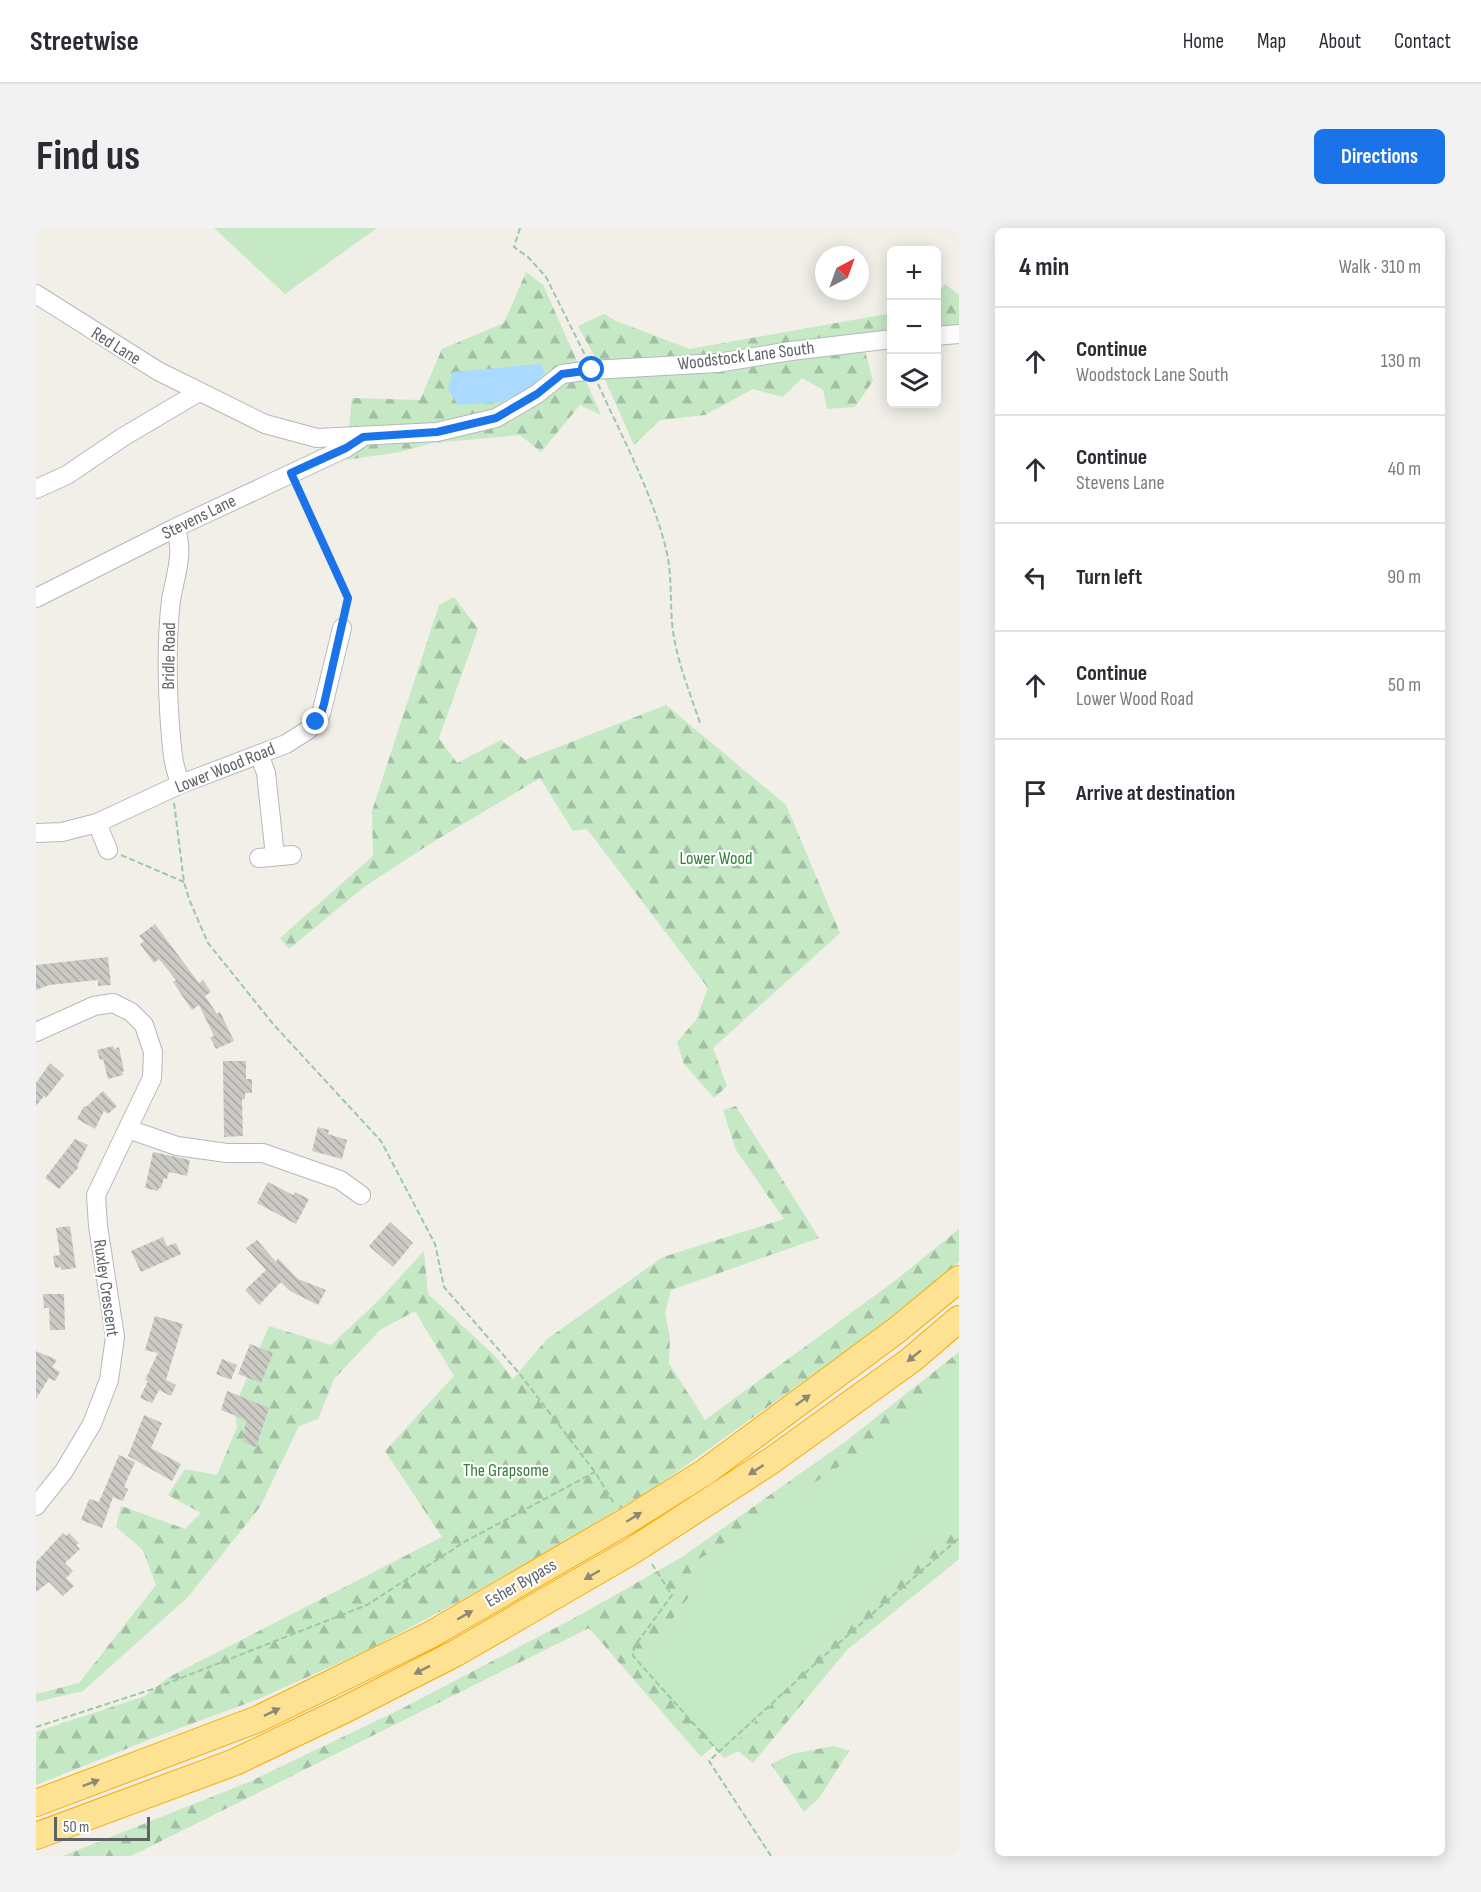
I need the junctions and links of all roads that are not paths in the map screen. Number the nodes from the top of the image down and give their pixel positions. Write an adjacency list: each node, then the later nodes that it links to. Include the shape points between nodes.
1 (37, 297): 5 (street, Red Lane)
2 (959, 334): 3 (street)
3 (941, 336)
4 (887, 339): 6 (street, Woodstock Lane South, via 717,363 562,374 496,418 437,432)
5 (199, 392): 7 (street, Red Lane, via 265,424); 9 (street, via 67,475)
6 (363, 437): 7 (street, Red Lane); 8 (street, Stevens Lane)
7 (317, 438): 8 (street)
8 (319, 460): 10 (street, Stevens Lane)
9 (36, 489)
10 (175, 528): 11 (street, Stevens Lane); 14 (street, Bridle Road, via 180,552 166,662)
11 (36, 598)
12 (341, 627): 13 (street, Lower Wood Road, via 321,714 308,730)
13 (259, 754): 14 (street, Lower Wood Road); 18 (street, via 266,773)
14 (176, 786): 15 (street, Lower Wood Road)
15 (97, 823): 16 (street, Lower Wood Road, via 62,832); 17 (street)
16 (36, 833)
17 (108, 850)
18 (275, 856)
19 (36, 1032): 20 (street, Ruxley Crescent, via 94,1006 113,1003 131,1012 144,1025 153,1052 152,1078)
20 (128, 1129): 21 (street, via 177,1146 263,1153 340,1180); 24 (street, Ruxley Crescent, via 96,1195 115,1337 109,1380 86,1434 64,1472)
21 (361, 1195)
22 (959, 1279): 25 (highway, Esher Bypass, one-way to 22, via 258,1719 430,1635 630,1520 705,1472 897,1330)
23 (959, 1319): 26 (highway, Esher Bypass, one-way to 26, via 911,1360 771,1461 632,1551 456,1653 235,1762)
24 (36, 1506)
25 (36, 1803)
26 (36, 1836)

